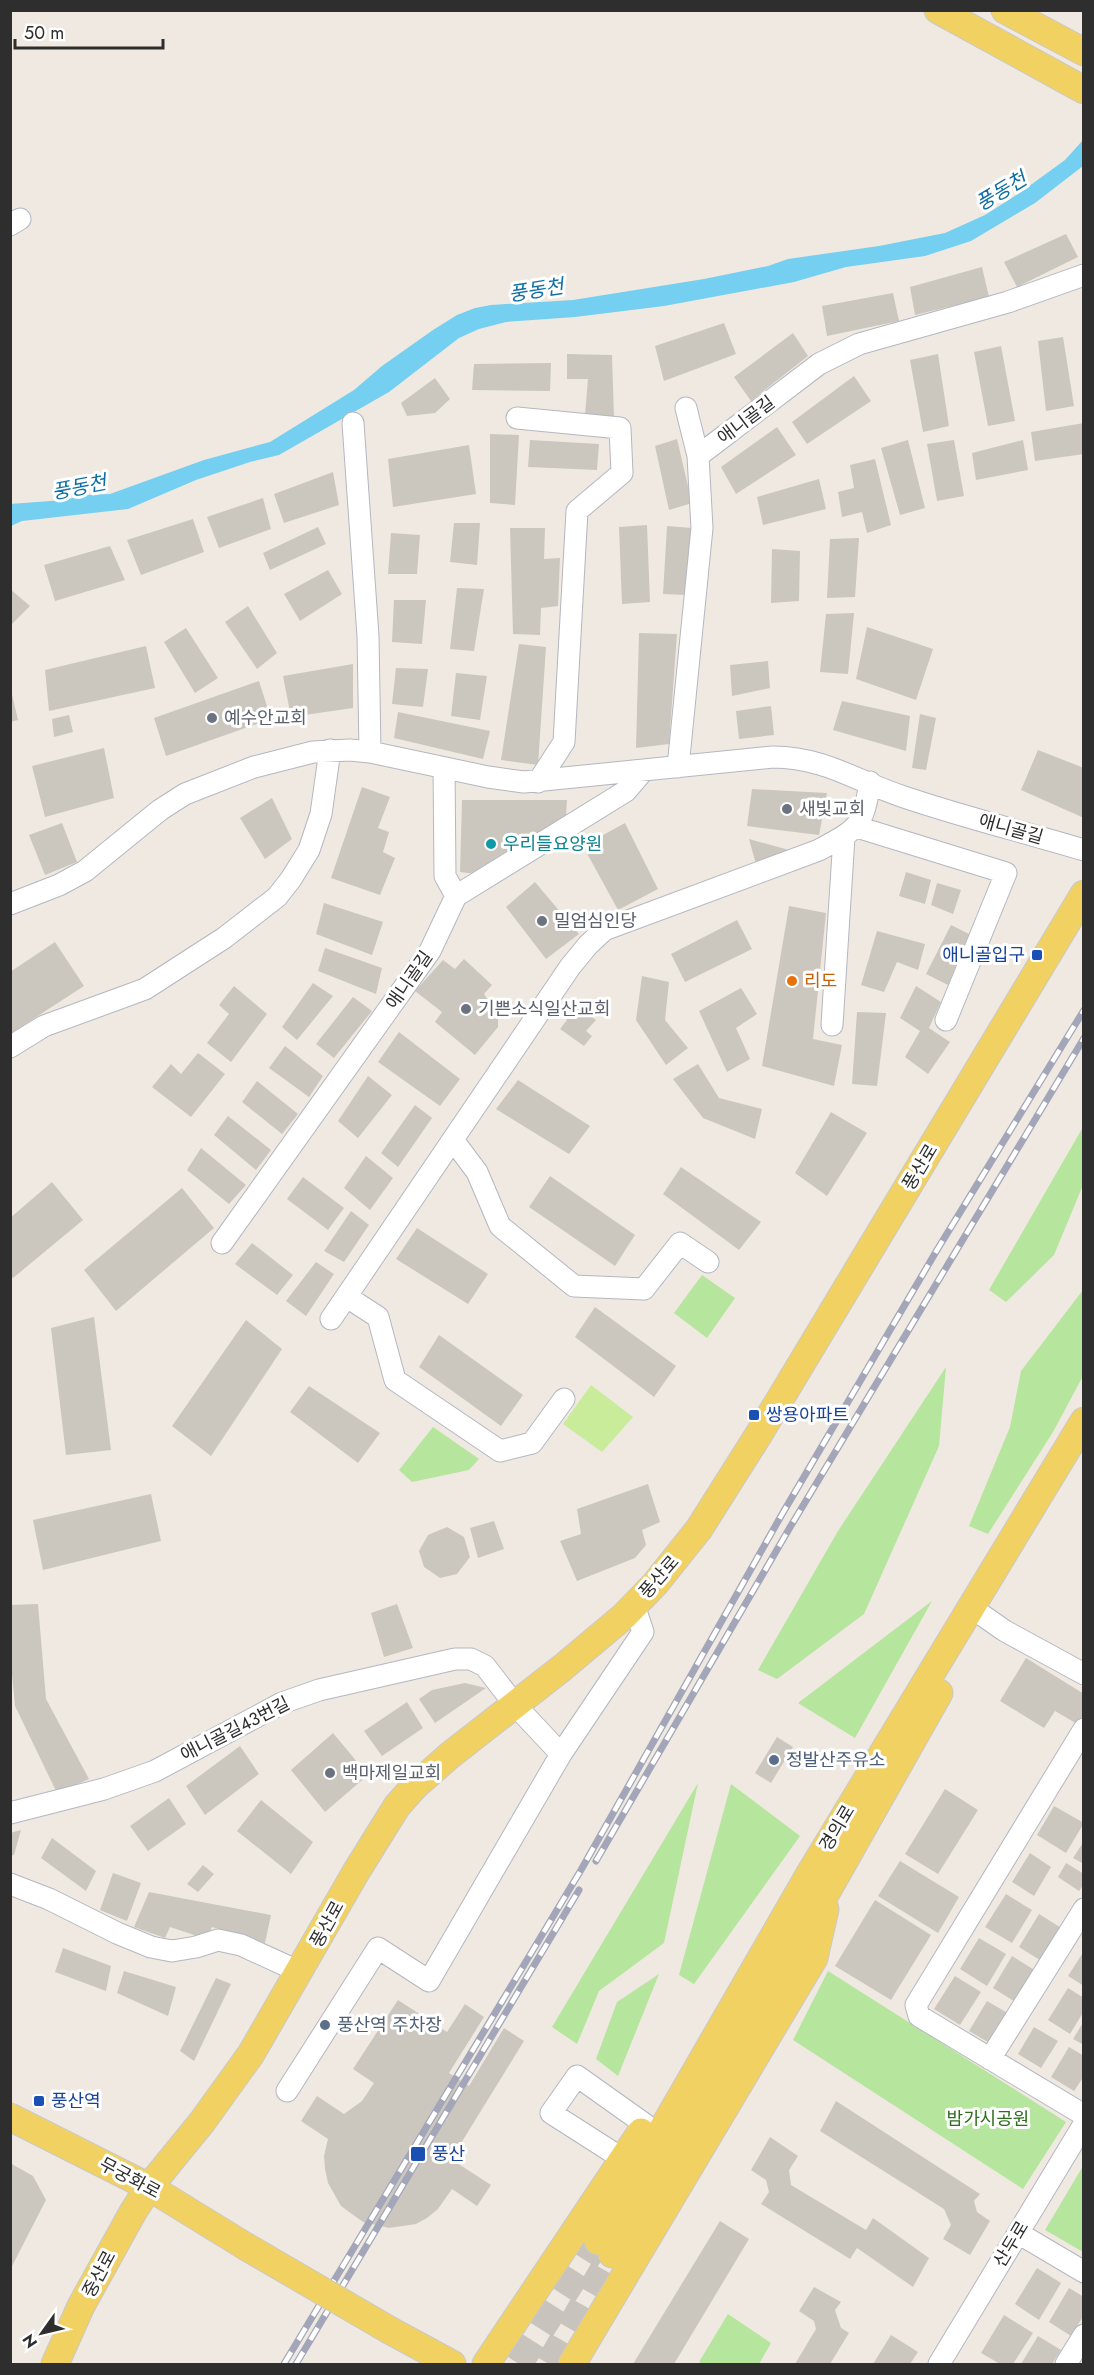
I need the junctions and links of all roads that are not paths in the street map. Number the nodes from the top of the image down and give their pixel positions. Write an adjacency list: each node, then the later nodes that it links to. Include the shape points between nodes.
1 (938, 10): 6 (main road)
2 (965, 10): 5 (main road)
3 (1005, 10): 4 (main road)
4 (1083, 52)
5 (1083, 74)
6 (1083, 90)
7 (1083, 275): 11 (street, 애니골길, via 1008,302 859,344 819,364)
8 (686, 408): 11 (street)
9 (517, 418): 17 (street, via 620,428 622,473 577,511 564,742)
10 (353, 423): 13 (street, via 368,636)
11 (698, 456): 14 (street, via 702,528)
12 (330, 750): 13 (street, 애니골길); 23 (street, 애니골길, via 254,767 185,794 85,871); 26 (street, via 321,814 309,850 277,897 224,938 145,989 44,1026)
13 (370, 752): 15 (street, 애니골길)
14 (678, 767): 16 (street, 애니골길); 18 (street, 애니골길, via 799,758)
15 (444, 768): 17 (street, 애니골길, via 500,780); 22 (street, via 445,876)
16 (643, 771): 17 (street, 애니골길); 22 (street, via 626,791)
17 (538, 782)
18 (870, 782): 19 (street, via 866,812); 20 (street, 애니골길, via 907,798)
19 (851, 832): 24 (street, via 1005,873); 25 (street); 27 (street, via 819,850 604,930 570,967)
20 (1083, 850)
21 (1083, 894): 35 (main road, 풍산로, via 719,1500 682,1551)
22 (456, 896): 28 (street, 애니골길, via 430,951)
23 (10, 904)
24 (946, 1020)
25 (832, 1025)
26 (10, 1047)
27 (453, 1140): 29 (street, via 477,1172 500,1226 574,1286 644,1289 680,1243); 30 (street)
28 (222, 1243)
29 (708, 1262)
30 (347, 1297): 31 (street); 32 (street, via 378,1317 395,1380 500,1451 532,1443)
31 (331, 1319)
32 (564, 1399)
33 (1083, 1421): 42 (main road, 경의로)
34 (1083, 1450): 36 (main road, 경의로)
35 (634, 1605): 38 (main road, 풍산로, via 595,1642); 40 (street, via 643,1632)
36 (982, 1615): 37 (street); 42 (main road, 경의로)
37 (1083, 1674)
38 (515, 1705): 40 (street, 애니골길43번길); 41 (street, 애니골길43번길, via 485,1666 471,1659 455,1659 319,1690 282,1703 155,1771 104,1789); 45 (main road, 풍산로, via 449,1756 398,1806)
39 (1083, 1729): 46 (street, via 916,2005 919,2016)
40 (561, 1754): 47 (street, via 429,1980 378,1948)
41 (10, 1813)
42 (820, 1880): 51 (main road, via 773,1923); 55 (main road, 경의로); 61 (main road, via 814,1958)
43 (10, 1884): 45 (street, via 151,1947 172,1951 218,1941 241,1945)
44 (1083, 1909): 46 (street)
45 (300, 1972): 53 (main road, 풍산로, via 244,2064)
46 (990, 2059): 48 (street)
47 (287, 2091)
48 (1083, 2115)
49 (10, 2117): 53 (main road, 무궁화로)
50 (1083, 2124): 54 (street, 산두로)
51 (646, 2125): 52 (main road); 52 (street, via 577,2076 551,2113)
52 (623, 2159): 60 (main road)
53 (149, 2187): 58 (main road, 중산로, via 101,2268); 59 (main road, 무궁화로, bridge)
54 (1018, 2234): 56 (street); 62 (street, 산두로)
55 (605, 2247)
56 (1083, 2272)
57 (1083, 2335): 63 (street)
58 (55, 2364)
59 (452, 2364)
60 (486, 2364)
61 (572, 2364)
62 (939, 2364)
63 (1066, 2364)

